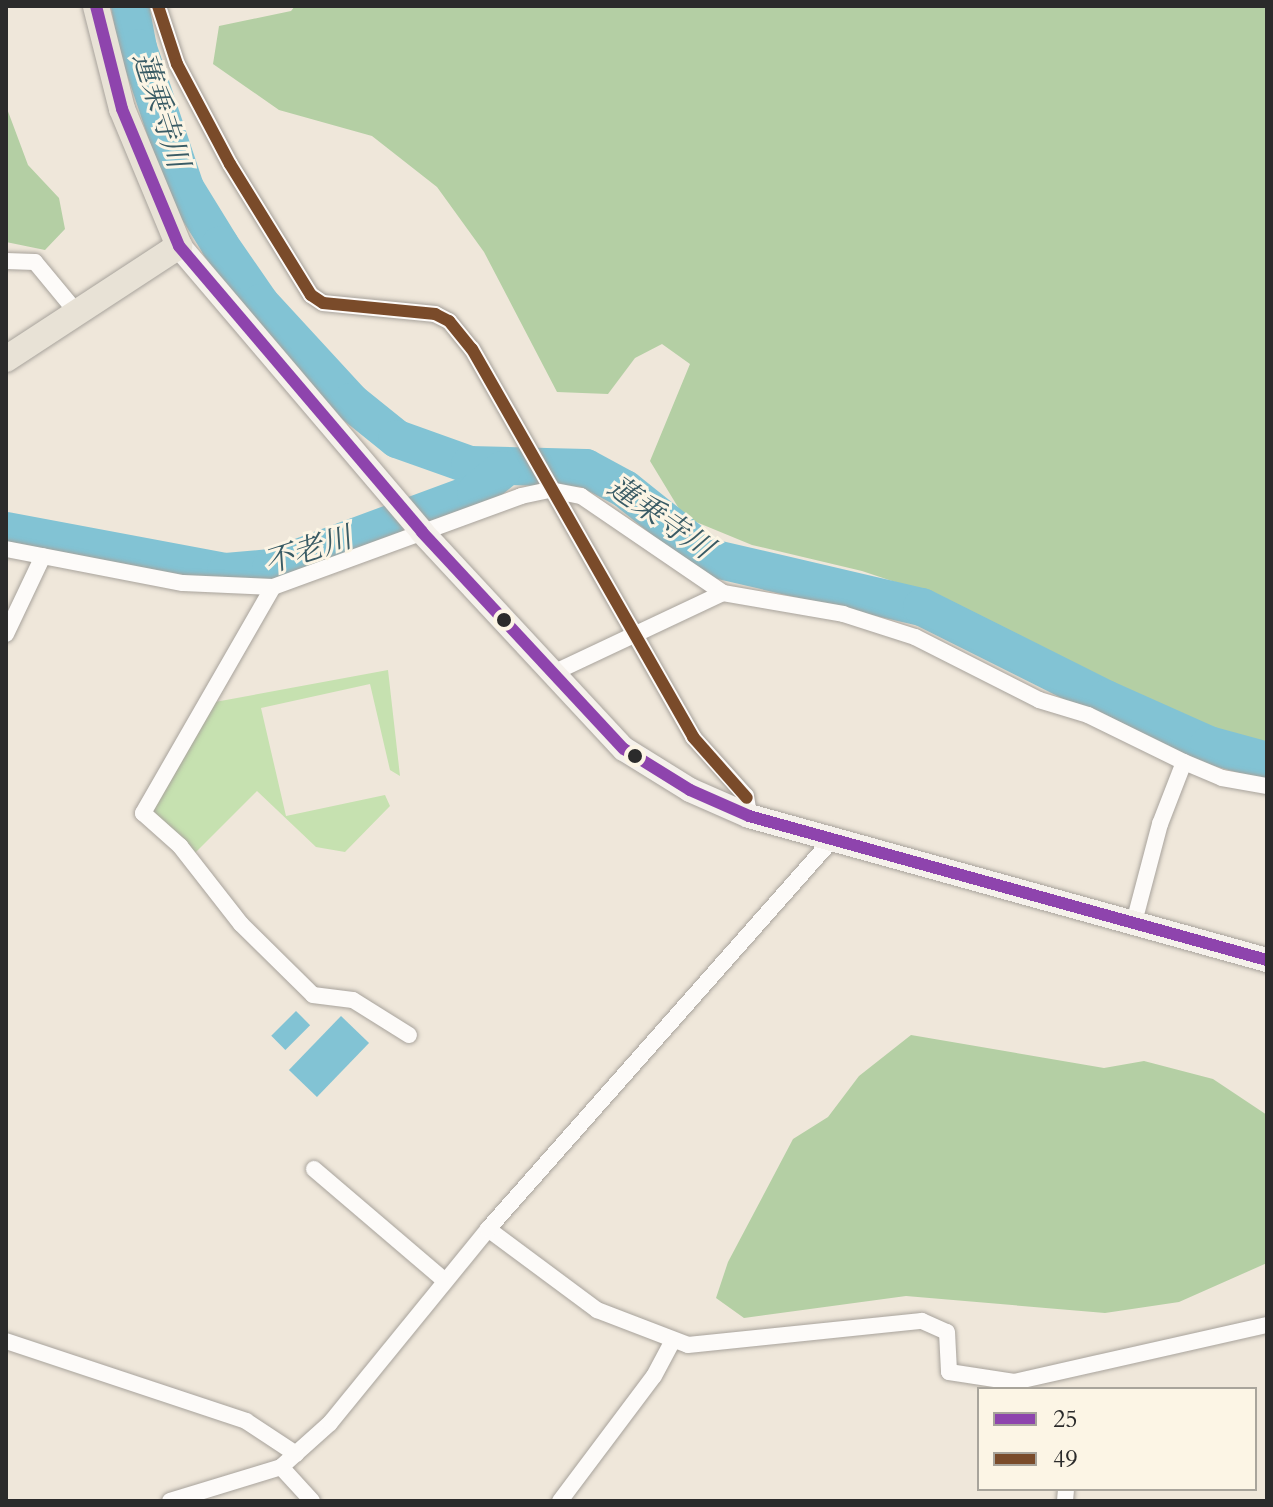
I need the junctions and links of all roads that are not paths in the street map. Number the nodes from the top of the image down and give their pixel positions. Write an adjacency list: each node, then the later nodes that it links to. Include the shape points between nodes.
1 (96, 6): 3 (main road, via 122,109)
2 (158, 6): 7 (street, via 177,64 223,151 311,295 323,303 435,314 449,321 472,349)
3 (179, 246): 5 (main road); 8 (main road)
4 (6, 261): 5 (street, via 35,262)
5 (78, 314): 6 (main road)
6 (6, 359)
7 (550, 490): 8 (street); 12 (street, via 581,496 621,519); 14 (street)
8 (422, 532): 11 (street); 15 (main road)
9 (6, 549): 10 (street)
10 (43, 556): 11 (street, via 183,583); 13 (street)
11 (273, 587): 22 (street, via 143,813 180,846 241,924 313,995 353,1000)
12 (723, 593): 14 (street); 16 (street, via 843,614 915,637 1039,700 1088,715)
13 (6, 634)
14 (636, 638): 15 (street); 18 (street, via 693,737 746,796)
15 (551, 674): 18 (main road, via 624,749 690,790)
16 (1184, 762): 17 (street, via 1222,778); 20 (street, via 1160,824)
17 (1267, 786)
18 (749, 816): 19 (main road)
19 (830, 842): 20 (main road); 24 (street)
20 (1133, 926): 21 (main road)
21 (1267, 960)
22 (409, 1035)
23 (314, 1169): 25 (street)
24 (488, 1229): 25 (street); 28 (street, via 597,1310)
25 (445, 1281): 30 (street, via 330,1423)
26 (1267, 1325): 29 (street)
27 (6, 1341): 30 (street, via 246,1421)
28 (672, 1342): 29 (street, via 688,1345 922,1321 947,1332 949,1372 1014,1382); 34 (street, via 654,1376)
29 (1063, 1382)
30 (296, 1454): 31 (street)
31 (281, 1467): 32 (street); 33 (street)
32 (170, 1501)
33 (312, 1501)
34 (560, 1501)

